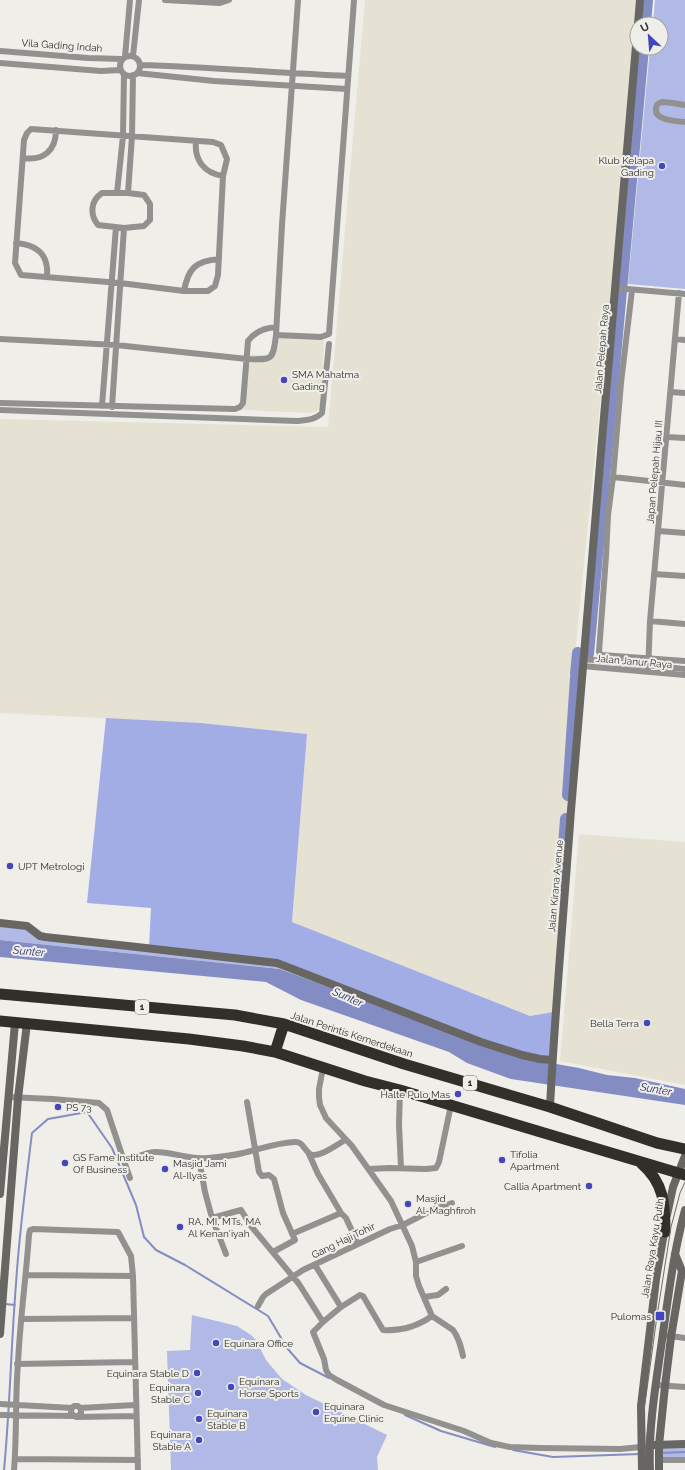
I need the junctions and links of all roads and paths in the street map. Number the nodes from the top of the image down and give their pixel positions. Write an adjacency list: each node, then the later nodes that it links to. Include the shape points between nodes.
1 (130, 0): 13 (street)
2 (139, 0): 11 (street)
3 (165, 0): 8 (street)
4 (229, 0): 8 (street, via 220,3)
5 (298, 0): 18 (street)
6 (354, 0): 19 (street)
7 (640, 0): 9 (street)
8 (207, 1)
9 (639, 16)
10 (0, 51): 13 (street, Vila Gading Indah)
11 (133, 56): 13 (street); 15 (street)
12 (635, 56): 39 (street, Jalan Pelepah Raya)
13 (124, 58): 16 (street, via 120,62)
14 (0, 63): 16 (street)
15 (140, 65): 17 (street); 18 (street)
16 (122, 72): 17 (street, via 130,76); 25 (street)
17 (135, 74): 20 (street); 26 (street)
18 (293, 74): 19 (street); 20 (street)
19 (348, 76): 21 (street)
20 (292, 84): 21 (street); 43 (street)
21 (347, 88): 44 (street, via 328,334 321,337)
22 (685, 105): 23 (street, via 662,102 656,107 656,112 665,119)
23 (685, 122)
24 (56, 130): 25 (street); 28 (street, via 54,142 48,152 42,157); 28 (street, via 30,129 26,132)
25 (123, 136): 26 (street); 30 (street)
26 (132, 136): 27 (street); 31 (street)
27 (196, 141): 29 (street, via 200,164 215,175); 29 (street, via 221,145 227,159)
28 (23, 158): 34 (street)
29 (223, 176): 35 (street)
30 (117, 193): 31 (street); 32 (street, via 102,193 98,196 92,214 98,225)
31 (128, 193): 33 (street, via 144,195 148,199 150,220 144,226)
32 (116, 228): 33 (street); 37 (street)
33 (124, 228): 38 (street)
34 (16, 244): 36 (street, via 25,244 41,252 46,260); 36 (street, via 15,263 21,275)
35 (218, 259): 41 (street, via 202,263 189,272); 41 (street, via 215,286 208,291)
36 (47, 278): 37 (street)
37 (112, 283): 38 (street); 49 (street)
38 (120, 283): 41 (street); 50 (street)
39 (617, 288): 40 (street); 71 (street, Jalan Pelepah Raya)
40 (630, 290): 42 (street); 60 (street)
41 (184, 291)
42 (682, 294): 46 (street, Japan Pelepah Hijau III)
43 (276, 327): 44 (street); 51 (street, via 264,329 252,336 248,341)
44 (276, 335): 51 (street, via 275,351 270,358)
45 (0, 339): 49 (street)
46 (675, 339): 47 (street); 52 (street, Japan Pelepah Hijau III)
47 (685, 340)
48 (329, 344): 57 (street, via 322,413 312,419 297,421)
49 (108, 345): 50 (street); 55 (street)
50 (116, 345): 51 (street); 56 (street)
51 (247, 359): 56 (street, via 243,403 235,409)
52 (670, 392): 53 (street); 58 (street, Japan Pelepah Hijau III)
53 (685, 393)
54 (0, 403): 55 (street)
55 (102, 406): 56 (street)
56 (112, 406)
57 (0, 410)
58 (667, 437): 59 (street); 61 (street, Japan Pelepah Hijau III)
59 (685, 438)
60 (613, 477): 61 (street); 69 (street, via 608,514 599,652 601,655)
61 (663, 483): 62 (street); 63 (street, Japan Pelepah Hijau III)
62 (685, 485)
63 (659, 530): 64 (street); 65 (street, Japan Pelepah Hijau III)
64 (685, 533)
65 (654, 574): 66 (street); 67 (street, Japan Pelepah Hijau III)
66 (685, 576)
67 (650, 621): 68 (street); 69 (street, Japan Pelepah Hijau III)
68 (685, 624)
69 (647, 657): 70 (street); 72 (street, Japan Pelepah Hijau III)
70 (685, 661)
71 (582, 663): 72 (street, Jalan Janur Raya); 82 (street, Jalan Kirana Avenue)
72 (646, 669): 73 (street, Jalan Janur Raya); 74 (street, Jalan Janur Raya)
73 (685, 669)
74 (685, 675)
75 (0, 923): 82 (street, via 27,926 45,938 277,963 481,1042)
76 (0, 994): 80 (highway, Jalan Perintis Kemerdekaan / 1, via 235,1015)
77 (0, 1021): 78 (highway)
78 (15, 1023): 79 (highway); 85 (street)
79 (27, 1023): 81 (highway, via 225,1043); 86 (street)
80 (284, 1024): 81 (highway); 89 (highway, Jalan Perintis Kemerdekaan / 1, via 404,1064)
81 (274, 1052): 83 (highway)
82 (552, 1061): 89 (street, Jalan Kirana Avenue)
83 (323, 1068): 84 (highway); 90 (street, via 319,1089 320,1105 326,1118)
84 (400, 1090): 88 (highway); 98 (street, via 398,1125)
85 (8, 1097): 86 (street); 102 (street)
86 (18, 1098): 96 (street, via 94,1102 103,1106 107,1110); 130 (street)
87 (247, 1102): 92 (street)
88 (451, 1105): 97 (highway); 98 (street, via 436,1168)
89 (550, 1107): 91 (highway, Jalan Perintis Kemerdekaan / 1, via 657,1143)
90 (345, 1140): 93 (street, via 323,1153); 99 (street)
91 (685, 1149)
92 (254, 1150): 93 (street, via 296,1142); 95 (street); 109 (street, via 260,1174 269,1174 274,1179 283,1213)
93 (309, 1154): 105 (street)
94 (685, 1156): 100 (street, Jalan Raya Kayu Putih)
95 (199, 1159): 96 (street, via 153,1152); 106 (street)
96 (124, 1161): 101 (street)
97 (640, 1162): 100 (highway); 108 (highway, via 652,1172 660,1188 664,1206)
98 (401, 1168): 99 (street)
99 (369, 1169): 107 (street, via 391,1201)
100 (681, 1174): 108 (street, Jalan Raya Kayu Putih, via 670,1197)
101 (130, 1178)
102 (0, 1194)
103 (452, 1203): 107 (street, Gang Haji Tohir, via 426,1212)
104 (685, 1210): 114 (street, Jalan Raya Kayu Putih)
105 (341, 1213): 109 (street); 110 (street)
106 (212, 1218): 112 (street, via 241,1210); 113 (street)
107 (403, 1225): 110 (street, Gang Haji Tohir, via 393,1227); 115 (street)
108 (664, 1232): 150 (street, Jalan Raya Kayu Putih, via 641,1406)
109 (292, 1234): 112 (street, via 294,1241)
110 (358, 1244): 116 (street, Gang Haji Tohir)
111 (462, 1246): 115 (street)
112 (273, 1252): 121 (street)
113 (226, 1254)
114 (675, 1254): 117 (street, Jalan Raya Kayu Putih); 118 (street)
115 (416, 1262): 123 (street, via 416,1276)
116 (315, 1265): 121 (street, Gang Haji Tohir); 125 (street)
117 (673, 1267): 118 (street); 131 (street, Jalan Raya Kayu Putih)
118 (683, 1271): 131 (street, Jalan Raya Kayu Putih)
119 (26, 1275): 120 (street); 120 (street, via 29,1235 33,1228 118,1232 131,1256); 128 (street)
120 (133, 1276): 127 (street)
121 (292, 1276): 124 (street, Gang Haji Tohir, via 263,1296); 129 (street)
122 (446, 1289): 123 (street, via 438,1295)
123 (424, 1297): 126 (street)
124 (258, 1306)
125 (341, 1307): 126 (street, via 362,1295 384,1330 415,1326); 129 (street)
126 (432, 1316): 133 (street, via 455,1333)
127 (134, 1318): 128 (street); 134 (street)
128 (21, 1319): 135 (street)
129 (324, 1322): 150 (street, via 313,1332 329,1375 384,1405 490,1443 510,1447)
130 (0, 1334)
131 (667, 1336): 132 (street); 136 (street, Jalan Raya Kayu Putih)
132 (685, 1338)
133 (463, 1356)
134 (135, 1362): 135 (street); 139 (street)
135 (18, 1364): 140 (street)
136 (660, 1385): 137 (street); 148 (street, Jalan Raya Kayu Putih); 149 (street, Jalan Raya Kayu Putih)
137 (685, 1387)
138 (0, 1404): 140 (street)
139 (136, 1405): 142 (street); 146 (street)
140 (15, 1406): 141 (street); 144 (street)
141 (72, 1408): 142 (street); 145 (street, via 71,1413)
142 (80, 1408): 145 (street, via 81,1411)
143 (0, 1415): 144 (street)
144 (14, 1416): 145 (street); 151 (street)
145 (76, 1416): 146 (street)
146 (136, 1416): 153 (street)
147 (685, 1444): 149 (street)
148 (650, 1447): 149 (street); 150 (street); 152 (street, Jalan Raya Kayu Putih)
149 (659, 1447): 152 (street, Jalan Raya Kayu Putih)
150 (641, 1448): 152 (street, Jalan Raya Kayu Putih)
151 (15, 1459): 153 (street); 155 (street)
152 (650, 1459): 154 (street); 157 (street, Jalan Raya Kayu Putih); 158 (street, Jalan Raya Kayu Putih); 159 (street, Jalan Raya Kayu Putih)
153 (138, 1460): 156 (street)
154 (685, 1460)
155 (14, 1470)
156 (138, 1470)
157 (642, 1470)
158 (650, 1470)
159 (659, 1470)

